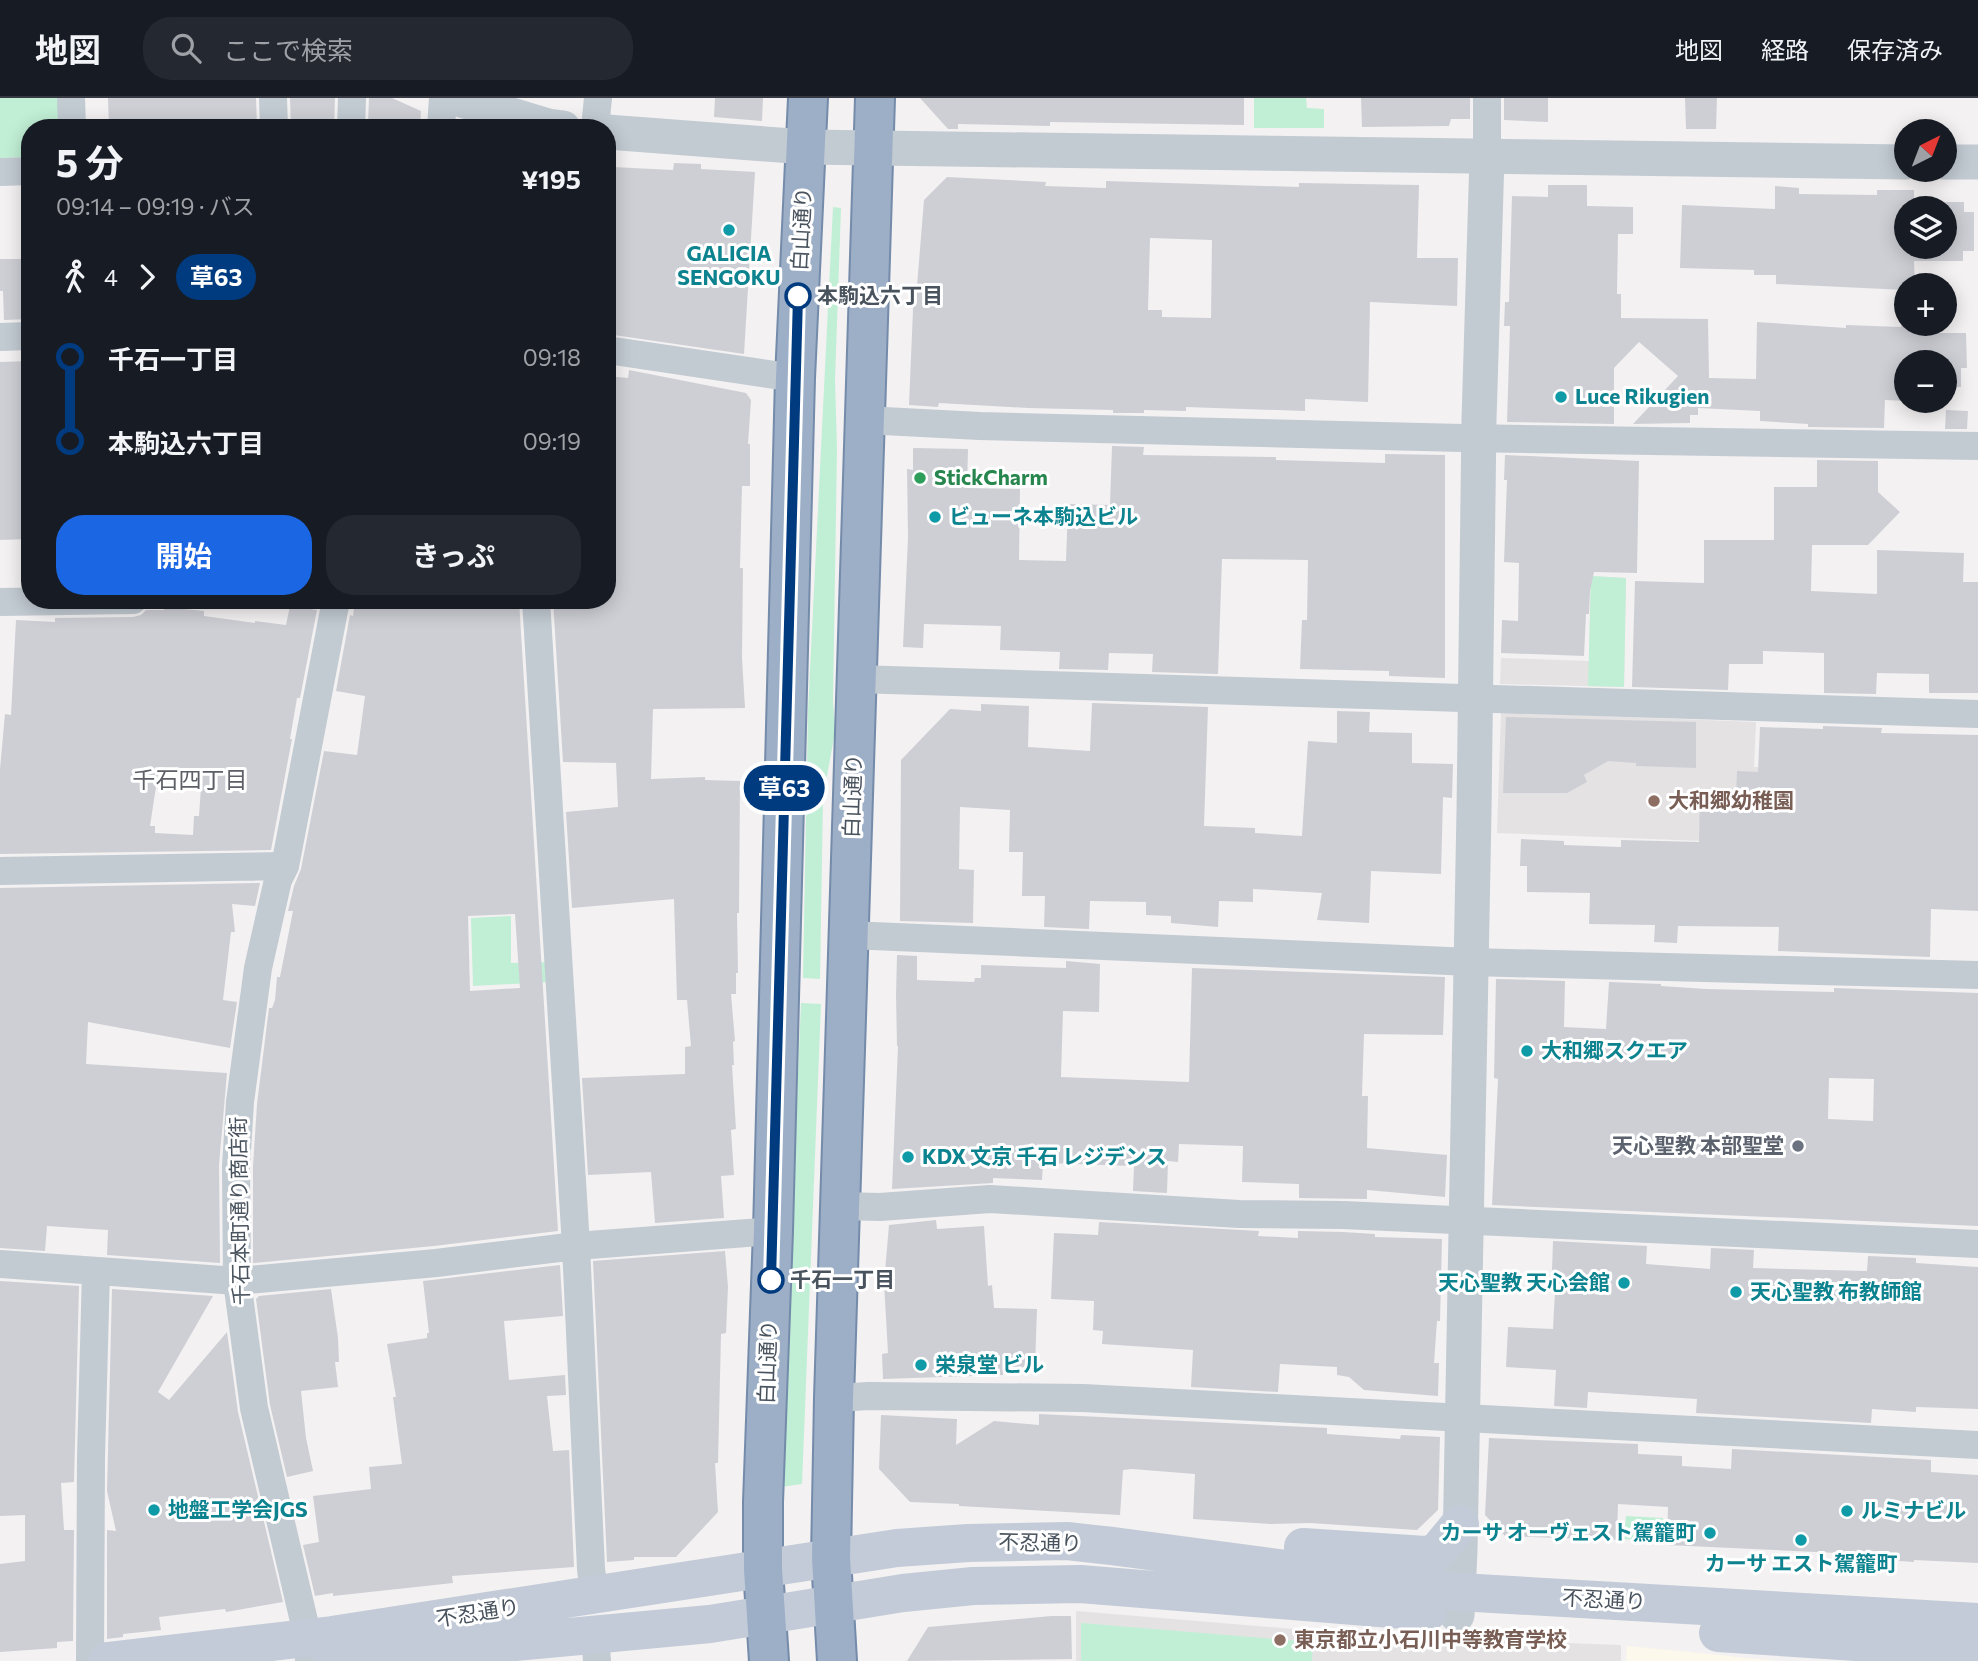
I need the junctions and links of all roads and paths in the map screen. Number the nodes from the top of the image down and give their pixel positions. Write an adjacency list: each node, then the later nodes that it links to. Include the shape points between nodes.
1 (71, 98): 10 (street)
2 (274, 98): 11 (street)
3 (352, 98): 12 (street)
4 (443, 98): 13 (street)
5 (455, 98): 14 (street)
6 (598, 98): 15 (street)
7 (808, 98): 17 (highway, 白山通り)
8 (875, 98): 18 (highway, 白山通り)
9 (1488, 98): 19 (street)
10 (72, 119)
11 (274, 119)
12 (351, 119)
13 (442, 119)
14 (525, 119)
15 (597, 119)
16 (616, 133): 17 (street)
17 (806, 148): 18 (street); 28 (highway, 白山通り)
18 (873, 149): 19 (street); 29 (highway, 白山通り)
19 (1487, 157): 20 (street); 30 (street)
20 (1894, 162)
21 (1957, 162): 22 (street)
22 (1978, 162)
23 (21, 171): 24 (street)
24 (0, 172)
25 (21, 336): 26 (street)
26 (0, 337)
27 (616, 352): 28 (street)
28 (794, 378): 46 (highway, 白山通り)
29 (864, 420): 30 (street); 36 (highway, 白山通り)
30 (1478, 438): 31 (street); 37 (street)
31 (1978, 446)
32 (0, 602): 33 (street)
33 (21, 602)
34 (334, 609): 39 (street, 千石本町通り商店街)
35 (537, 609): 48 (street)
36 (856, 680): 37 (street); 41 (highway, 白山通り)
37 (1475, 699): 38 (street); 42 (street)
38 (1978, 714)
39 (285, 866): 40 (street); 51 (street, 千石本町通り商店街, via 258,968 240,1102)
40 (0, 871)
41 (849, 935): 42 (street); 44 (highway, 白山通り)
42 (1471, 962): 43 (street); 45 (street)
43 (1978, 975)
44 (840, 1206): 45 (street, via 990,1199); 52 (highway, 白山通り)
45 (1466, 1221): 47 (street); 53 (street)
46 (773, 1231): 48 (street); 58 (highway, 白山通り)
47 (1978, 1244)
48 (576, 1246): 51 (street); 59 (street)
49 (0, 1264): 50 (street)
50 (96, 1271): 51 (street); 67 (street)
51 (237, 1280): 66 (street, 千石本町通り商店街, via 254,1408)
52 (835, 1398): 53 (street, via 1083,1398); 57 (highway, 白山通り)
53 (1462, 1418): 54 (street); 55 (street)
54 (1978, 1446)
55 (1460, 1524): 56 (main road, via 1436,1553 1424,1555 1180,1540); 60 (street)
56 (1112, 1546): 57 (main road, 不忍通り, via 1067,1541 968,1543); 60 (main road, 不忍通り)
57 (831, 1558): 58 (main road, 不忍通り); 61 (highway, 白山通り)
58 (763, 1569): 59 (main road, 不忍通り); 62 (highway, 白山通り)
59 (594, 1594): 66 (main road, 不忍通り)
60 (1458, 1603): 61 (main road, 不忍通り, via 1080,1584 959,1587); 63 (main road, 不忍通り); 65 (main road, 不忍通り)
61 (832, 1604): 62 (main road, 不忍通り); 70 (highway, 白山通り)
62 (766, 1615): 64 (main road, 不忍通り); 69 (highway, 白山通り)
63 (1978, 1622)
64 (596, 1649): 66 (main road, 不忍通り)
65 (1978, 1650)
66 (308, 1653): 68 (main road, 不忍通り)
67 (90, 1661)
68 (107, 1661)
69 (769, 1661)
70 (837, 1661)

